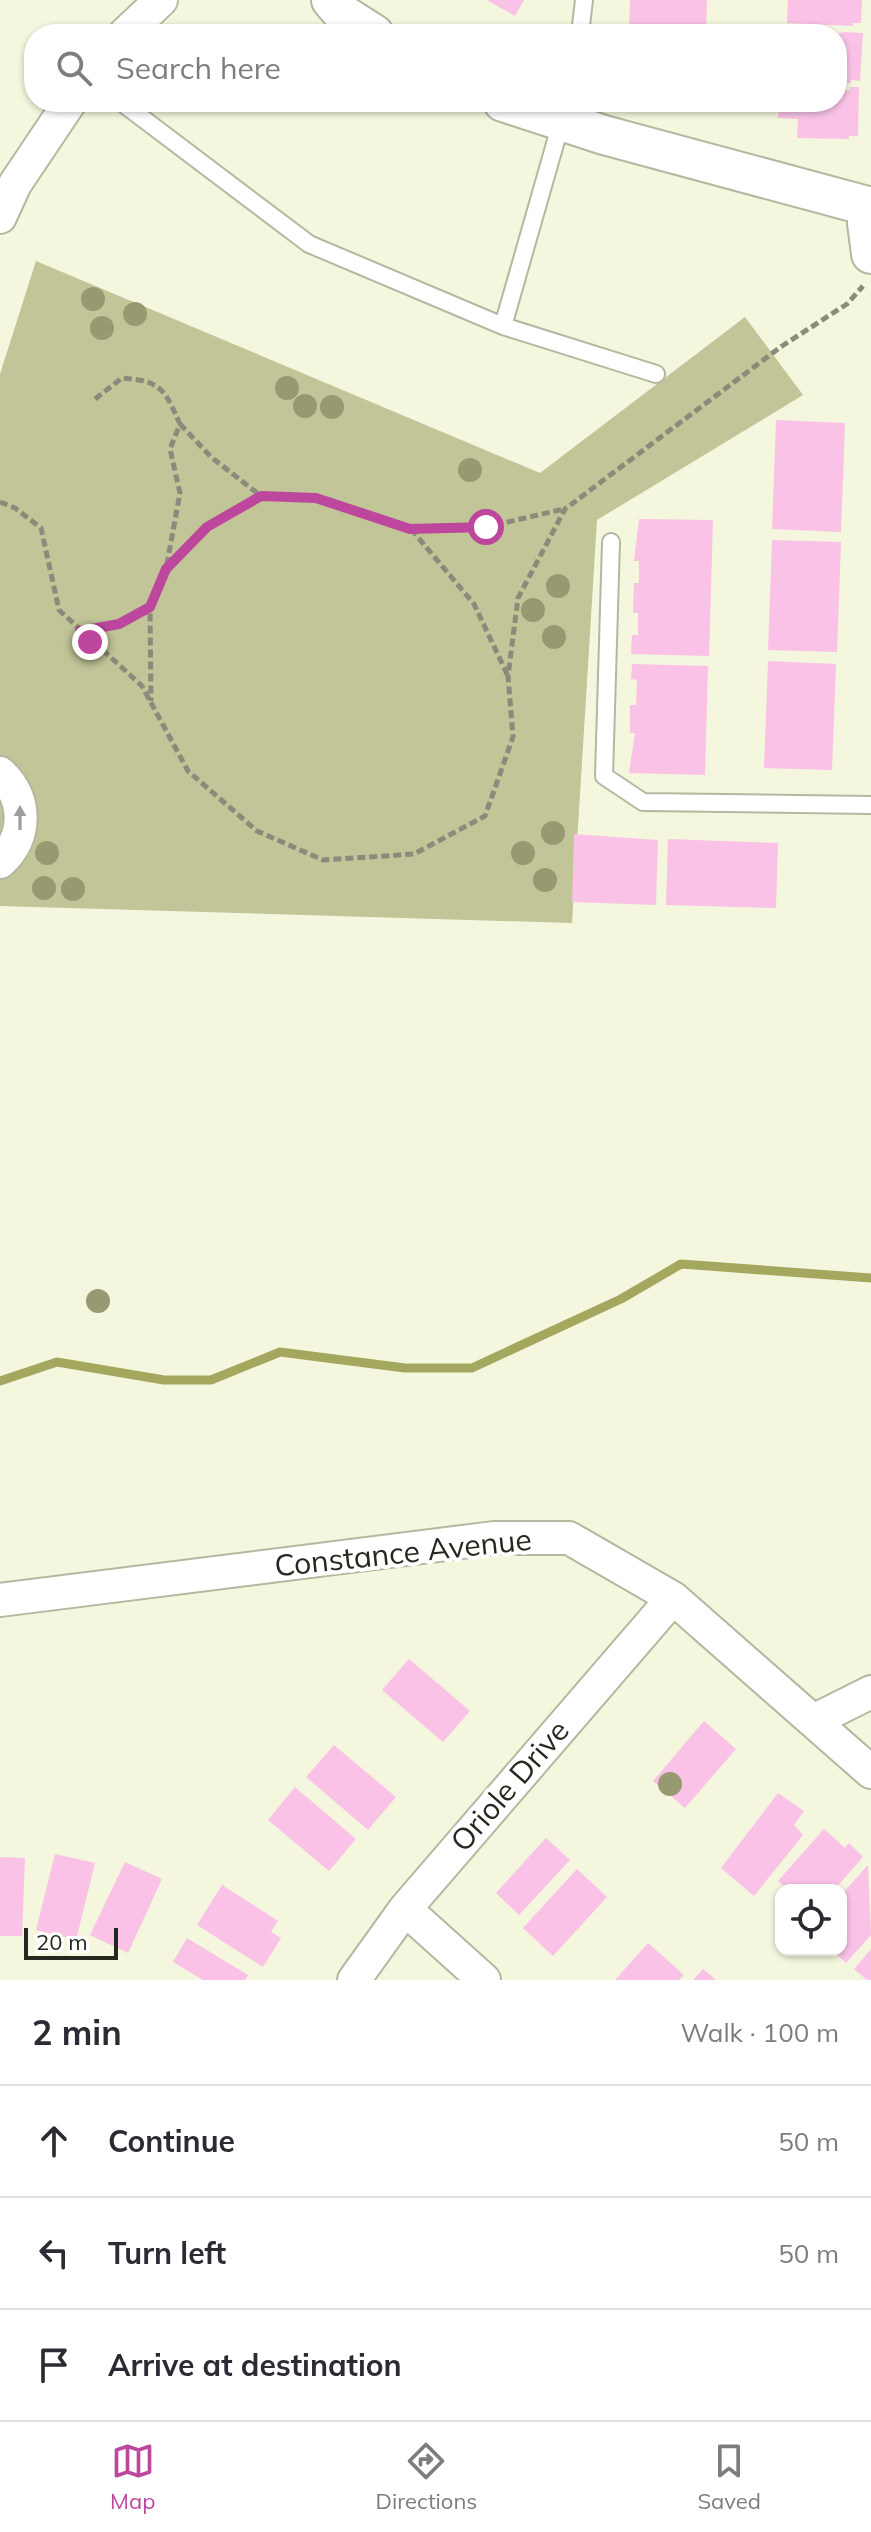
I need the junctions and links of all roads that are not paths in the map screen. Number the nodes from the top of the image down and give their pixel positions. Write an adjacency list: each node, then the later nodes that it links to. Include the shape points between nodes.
1 (161, 0): 4 (street)
2 (331, 0): 5 (street)
3 (584, 0): 6 (lane)
4 (136, 24)
5 (358, 24)
6 (581, 24)
7 (63, 112): 11 (street, via 15,184)
8 (134, 112): 13 (lane, via 309,244)
9 (564, 112): 10 (street); 13 (lane)
10 (871, 207): 12 (street)
11 (0, 217)
12 (871, 254)
13 (503, 326): 14 (lane)
14 (656, 374)
15 (611, 542): 17 (lane, via 604,776 643,802)
16 (0, 773): 18 (street, one-way to 16, via 19,837 22,817 18,798)
17 (871, 805)
18 (0, 862)
19 (673, 1598): 20 (street, Constance Avenue, via 569,1538 494,1538); 22 (street, Constance Avenue); 24 (street, Oriole Drive)
20 (0, 1600)
21 (871, 1692): 22 (street)
22 (813, 1721): 23 (street, Constance Avenue)
23 (871, 1772)
24 (405, 1909): 25 (street, Oriole Drive); 26 (street)
25 (354, 1980)
26 (484, 1980)

